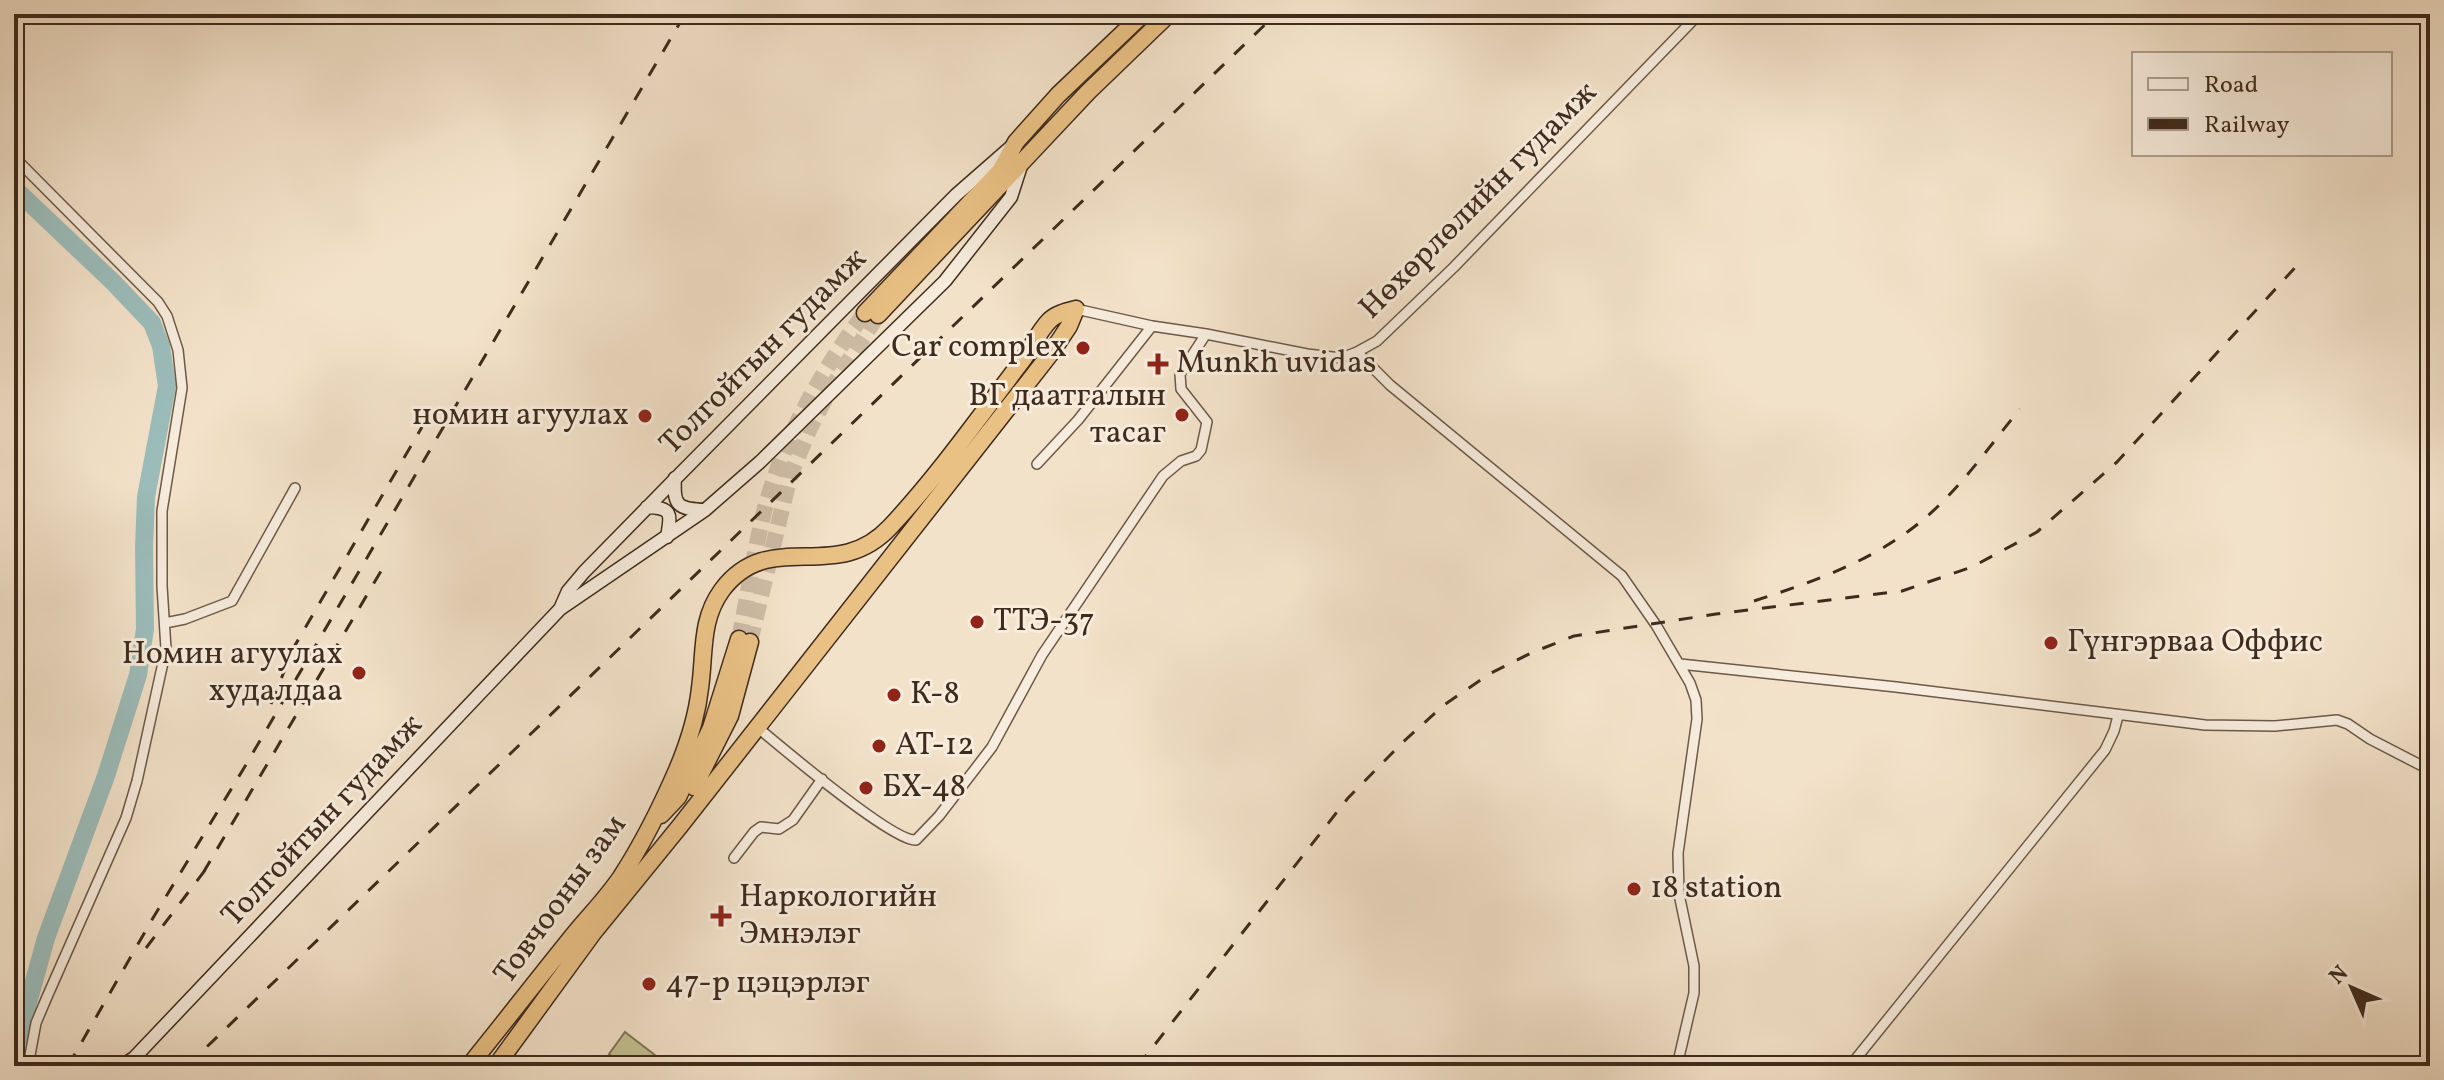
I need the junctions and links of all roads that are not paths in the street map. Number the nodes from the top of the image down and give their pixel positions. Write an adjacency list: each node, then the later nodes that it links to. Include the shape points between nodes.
1 (1143, 14): 4 (highway)
2 (1169, 14): 6 (highway)
3 (1699, 14): 10 (street, Нөхөрлөлийн гудамж, via 1454,267 1377,341)
4 (1016, 142): 6 (highway, via 1000,171 872,314); 12 (main road, Толгойтын гудамж, via 956,195)
5 (14, 157): 18 (street, via 167,316 182,388 162,511)
6 (1021, 166): 15 (main road, Толгойтын гудамж, via 1011,197 945,281)
7 (1076, 309): 8 (street, Нөхөрлөлийн гудамж); 21 (highway, Товчооны зам, via 1051,353); 24 (highway, Товчооны зам, via 1049,319 1029,353 879,538 839,556 765,560 741,571 724,588 706,620 700,692 689,737)
8 (1152, 326): 9 (street, Нөхөрлөлийн гудамж); 11 (street)
9 (1206, 334): 10 (street, Нөхөрлөлийн гудамж, via 1307,354 1341,358); 23 (street, via 1180,374 1181,389 1207,422 1201,450 1163,476 1042,655 992,747 939,816 909,841)
10 (1357, 352): 19 (street, via 1622,576)
11 (1037, 464)
12 (675, 478): 14 (main road, Толгойтын гудамж); 15 (main road, via 680,507)
13 (295, 488): 18 (street, via 232,601)
14 (647, 507): 16 (main road, via 668,512); 17 (main road, Толгойтын гудамж, via 576,581)
15 (705, 510): 16 (main road, Толгойтын гудамж)
16 (667, 537): 17 (main road, Толгойтын гудамж)
17 (560, 609): 28 (main road, Толгойтын гудамж)
18 (165, 623): 27 (street, via 166,649 126,818 42,1010)
19 (1680, 664): 20 (street); 31 (street, via 1693,691 1697,719 1678,853 1694,993)
20 (2118, 716): 22 (street, via 2205,725 2337,720); 32 (street, via 2105,750)
21 (757, 727): 23 (street); 25 (highway, Товчооны зам)
22 (2430, 770)
23 (822, 779): 26 (street, via 793,820 779,829 761,827)
24 (654, 819): 25 (highway, via 678,797 745,641 730,716 686,804); 29 (highway, Товчооны зам, via 619,879)
25 (685, 819): 30 (highway, Товчооны зам)
26 (734, 858)
27 (28, 1066)
28 (121, 1066)
29 (469, 1066)
30 (496, 1066)
31 (1677, 1066)
32 (1850, 1066)

